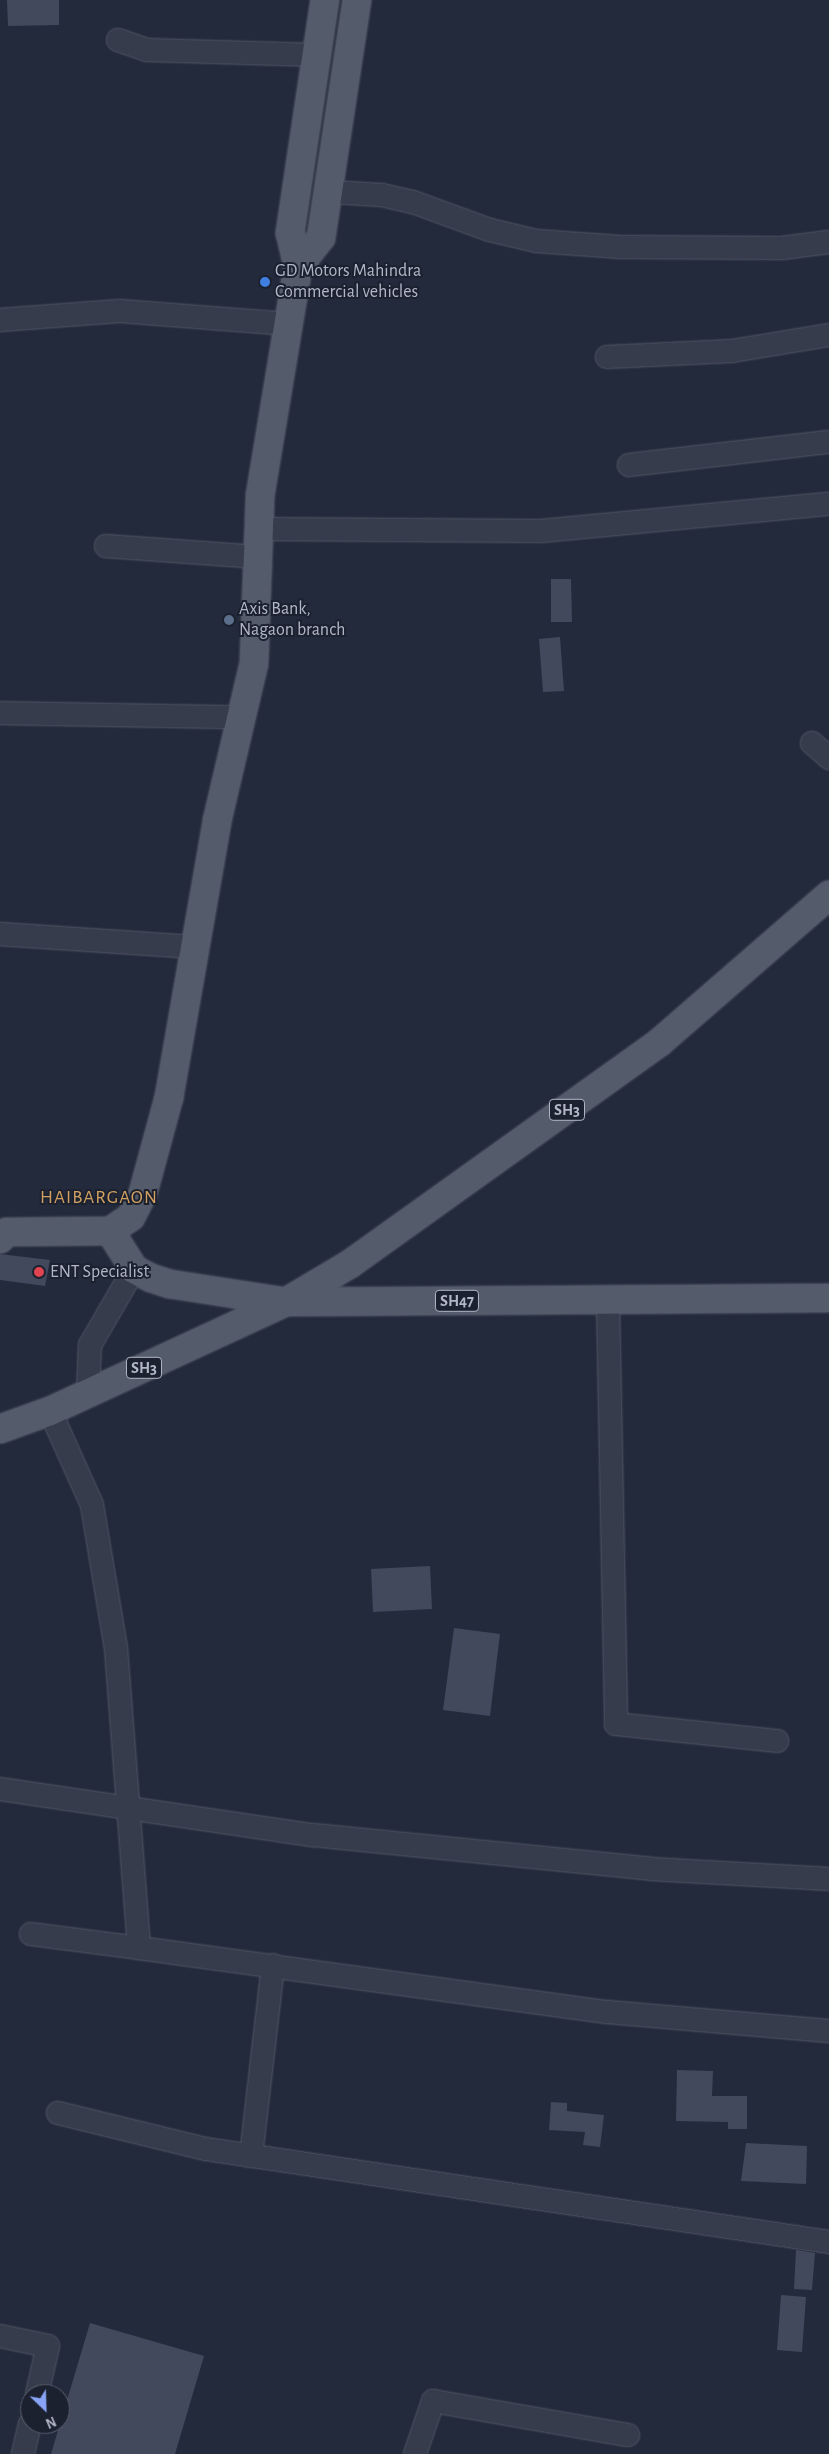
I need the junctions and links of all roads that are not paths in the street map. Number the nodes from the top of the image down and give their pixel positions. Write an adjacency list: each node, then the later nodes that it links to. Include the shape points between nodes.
1 (325, 0): 4 (main road)
2 (357, 0): 5 (main road)
3 (118, 40): 4 (street, via 147,50)
4 (316, 55): 7 (main road, via 290,233)
5 (330, 192): 6 (street, via 390,197 536,241 621,247 773,248); 7 (main road, via 321,238)
6 (829, 242)
7 (298, 267): 9 (main road)
8 (0, 320): 9 (street, via 120,311)
9 (289, 324): 15 (main road, via 260,496)
10 (829, 335): 11 (street, via 732,352)
11 (607, 356)
12 (829, 442): 13 (street)
13 (629, 465)
14 (829, 504): 15 (street, via 541,531)
15 (259, 529): 17 (main road)
16 (106, 546): 17 (street)
17 (258, 557): 19 (main road, via 254,663)
18 (0, 713): 19 (street)
19 (241, 717): 24 (main road, via 217,821)
20 (812, 743): 21 (street)
21 (829, 758)
22 (829, 895): 30 (main road, SH3, via 660,1042 427,1211)
23 (0, 934): 24 (street)
24 (195, 947): 26 (main road, via 169,1097 143,1193 131,1217)
25 (2, 1231): 26 (main road)
26 (110, 1231): 27 (main road)
27 (134, 1269): 30 (main road, SH47, via 170,1284); 31 (street, via 90,1345)
28 (829, 1298): 29 (main road, SH47)
29 (608, 1300): 30 (main road, SH47); 34 (street, via 616,1724)
30 (286, 1302): 31 (main road, SH3)
31 (88, 1392): 32 (main road, SH3)
32 (50, 1410): 33 (main road, SH3); 36 (street, via 92,1505 116,1648)
33 (0, 1429)
34 (777, 1741)
35 (0, 1789): 36 (street)
36 (128, 1809): 37 (street, via 313,1835 482,1853 651,1869); 39 (street)
37 (829, 1879)
38 (31, 1934): 39 (street)
39 (139, 1948): 40 (street)
40 (273, 1965): 41 (street, via 607,2012); 43 (street)
41 (829, 2031)
42 (58, 2113): 43 (street)
43 (251, 2156): 44 (street)
44 (829, 2242)
45 (0, 2336): 46 (street, via 48,2346)
46 (39, 2384)
47 (28, 2434): 49 (street)
48 (628, 2435): 50 (street, via 433,2401)
49 (24, 2454)
50 (415, 2454)

